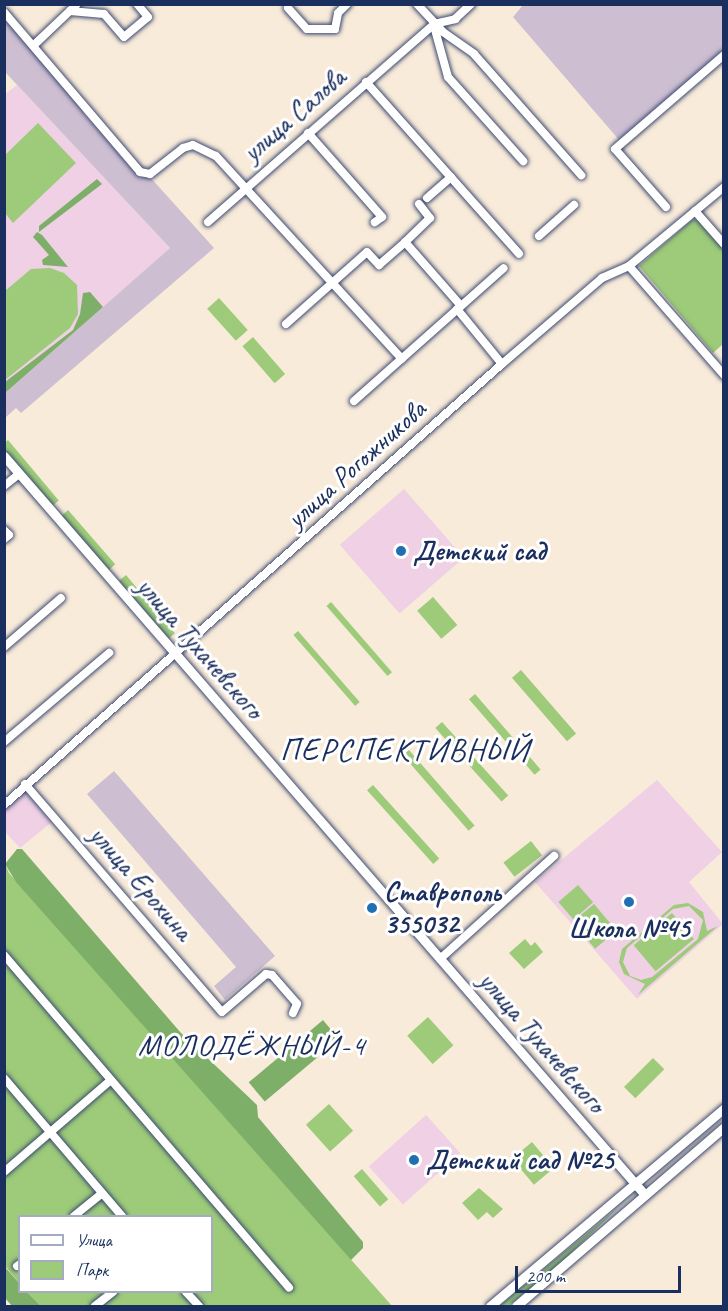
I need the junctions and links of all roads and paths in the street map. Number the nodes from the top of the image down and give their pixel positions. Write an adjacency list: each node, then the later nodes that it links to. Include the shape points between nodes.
1 (77, 4): 7 (street)
2 (136, 4): 7 (street, via 148,17 124,37 104,14)
3 (347, 4): 6 (street, via 338,13 335,28 307,29)
4 (417, 4): 9 (street)
5 (471, 4): 9 (street, улица Салова, via 455,19)
6 (288, 8)
7 (70, 11): 10 (street)
8 (4, 12): 10 (street, улица Салова)
9 (434, 24): 12 (street, улица Салова); 14 (street, via 448,77); 15 (street, via 474,54)
10 (34, 45): 17 (street, улица Салова, via 140,172 150,174 183,147 193,145 216,156)
11 (723, 55): 22 (street, via 615,149)
12 (366, 82): 13 (street, улица Салова); 16 (street)
13 (308, 134): 17 (street, улица Салова); 25 (street, via 382,216)
14 (523, 162)
15 (581, 175)
16 (451, 177): 19 (street); 29 (street)
17 (247, 187): 24 (street); 32 (street)
18 (723, 187): 23 (street, улица Рогожникова)
19 (427, 198)
20 (419, 204): 27 (street, via 430,218)
21 (574, 205): 26 (street)
22 (666, 207)
23 (695, 211): 28 (street); 30 (street, улица Рогожникова)
24 (208, 222)
25 (375, 222)
26 (539, 236)
27 (405, 242): 32 (street, via 379,265 367,252); 33 (street)
28 (723, 244)
29 (519, 254)
30 (629, 266): 36 (street, улица Рогожникова, via 603,278); 37 (street)
31 (504, 268): 33 (street)
32 (333, 282): 34 (street); 35 (street)
33 (459, 307): 35 (street); 36 (street)
34 (286, 324)
35 (402, 359): 38 (street)
36 (502, 364): 45 (street, улица Рогожникова)
37 (723, 375)
38 (354, 401)
39 (4, 456): 40 (main road, улица Тухачевского)
40 (19, 474): 41 (street); 45 (main road, улица Тухачевского)
41 (4, 486)
42 (62, 598): 43 (street)
43 (4, 647)
44 (109, 654): 46 (street)
45 (175, 655): 47 (street, улица Рогожникова); 51 (main road, улица Тухачевского)
46 (4, 742)
47 (25, 784): 48 (street, улица Рогожникова); 52 (street, улица Ерохина, via 222,1012 266,974 272,975 297,1004)
48 (4, 805)
49 (554, 856): 51 (street)
50 (4, 955): 54 (street)
51 (440, 959): 59 (main road, улица Тухачевского)
52 (293, 1013)
53 (4, 1078): 57 (street)
54 (111, 1080): 57 (street); 64 (street)
55 (723, 1108): 59 (main road)
56 (723, 1127): 61 (main road)
57 (52, 1133): 58 (street); 60 (street)
58 (4, 1172)
59 (636, 1184): 61 (main road, улица Тухачевского); 69 (main road)
60 (102, 1192): 62 (street); 63 (street)
61 (645, 1195): 70 (main road)
62 (75, 1215)
63 (121, 1215)
64 (289, 1287)
65 (111, 1293): 67 (street)
66 (187, 1293): 68 (street)
67 (95, 1306)
68 (199, 1306)
69 (490, 1306)
70 (516, 1306)

